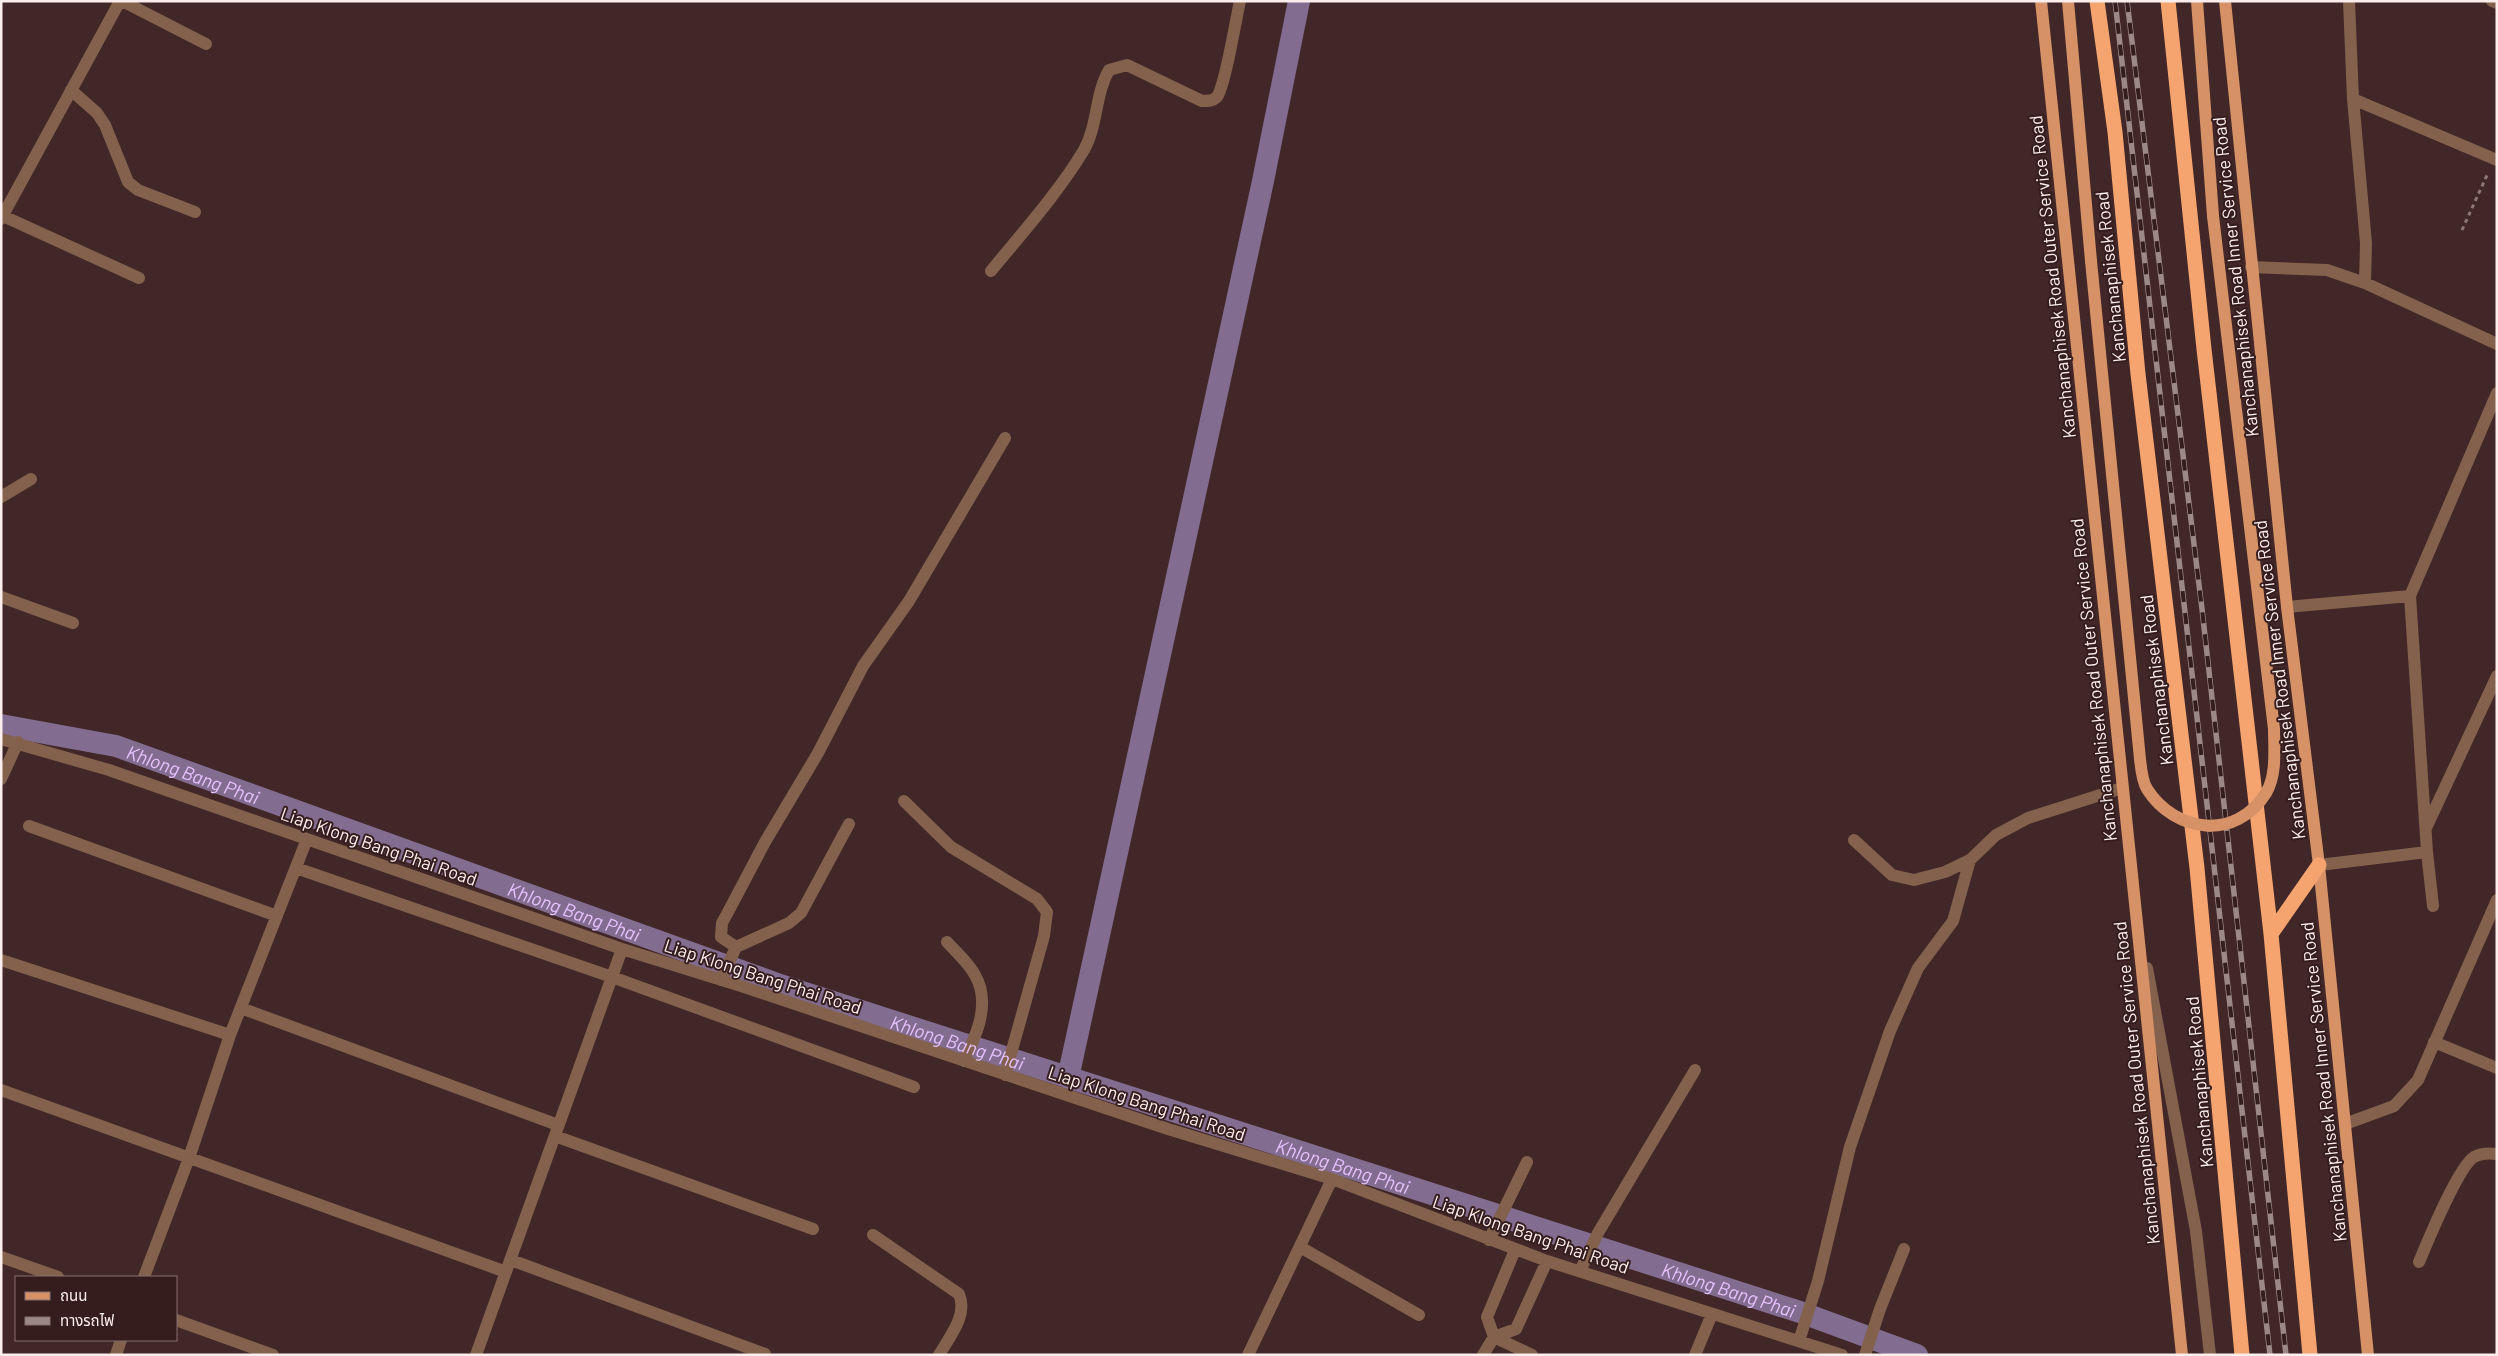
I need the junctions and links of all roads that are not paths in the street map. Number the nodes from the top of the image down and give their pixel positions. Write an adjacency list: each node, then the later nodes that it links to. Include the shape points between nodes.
1 (121, 1): 12 (street); 13 (street)
2 (1240, 1): 19 (street, via 1223,80 1212,101 1202,101 1127,65 1109,70 1094,128 1084,149 1050,198)
3 (2041, 1): 35 (main road, Kanchanaphisek Road Outer Service Road)
4 (2068, 1): 7 (main road, bridge, via 2140,759 2146,787 2164,810 2182,821 2205,826 2239,818 2252,810 2267,792 2274,762 2274,729 2213,216)
5 (2097, 1): 105 (highway, Kanchanaphisek Road, via 2115,132 2138,374 2198,868)
6 (2168, 1): 50 (highway, via 2204,350)
7 (2198, 1)
8 (2225, 1): 18 (main road, Kanchanaphisek Road Inner Service Road)
9 (2349, 1): 14 (street)
10 (2492, 1): 11 (street)
11 (2497, 3)
12 (206, 44)
13 (71, 90): 16 (street, via 97,113 128,182 138,190); 17 (street)
14 (2353, 99): 15 (street); 21 (street, via 2366,243)
15 (2496, 160)
16 (195, 212)
17 (2, 218): 20 (street)
18 (2251, 267): 21 (street, via 2327,270); 29 (main road, Kanchanaphisek Road Inner Service Road)
19 (991, 271)
20 (139, 278)
21 (2365, 283): 22 (street)
22 (2497, 344)
23 (2497, 393): 27 (street)
24 (1005, 438): 53 (street, via 909,601 863,666 818,753 737,894 720,933)
25 (31, 480): 26 (street)
26 (1, 497)
27 (2410, 596): 29 (street); 39 (street)
28 (1, 597): 30 (street)
29 (2287, 607): 44 (main road, Kanchanaphisek Road Inner Service Road)
30 (73, 624)
31 (2497, 676): 39 (street)
32 (1, 739): 33 (street, Liap Klong Bang Phai Road)
33 (18, 742): 34 (street); 40 (street, Liap Klong Bang Phai Road)
34 (1, 779)
35 (2122, 788): 43 (street, via 2028,818 1996,835); 46 (main road, Kanchanaphisek Road Outer Service Road)
36 (904, 801): 61 (street, via 950,848 1037,899 1047,912 1021,1026)
37 (849, 824): 53 (street, via 801,913)
38 (29, 826): 49 (street)
39 (2425, 829): 42 (street)
40 (307, 839): 45 (street); 52 (street, Liap Klong Bang Phai Road)
41 (1854, 840): 43 (street, via 1892,875 1914,880 1945,872)
42 (2427, 852): 44 (street); 48 (street)
43 (1970, 860): 91 (street, via 1953,921 1918,968 1890,1032 1850,1147 1818,1281)
44 (2319, 865): 50 (highway); 66 (main road, Kanchanaphisek Road Inner Service Road)
45 (296, 868): 49 (street); 56 (street)
46 (2134, 899): 103 (main road, Kanchanaphisek Road Outer Service Road); 104 (street, via 2196,1231)
47 (2497, 900): 59 (street)
48 (2433, 906)
49 (278, 916): 57 (street)
50 (2271, 934): 106 (highway)
51 (947, 942): 60 (street, via 975,973 982,990 982,1015)
52 (622, 948): 55 (street, Liap Klong Bang Phai Road); 56 (street)
53 (734, 950): 55 (street)
54 (1, 960): 58 (street)
55 (723, 974): 60 (street, Liap Klong Bang Phai Road)
56 (612, 977): 64 (street); 67 (street)
57 (241, 1008): 58 (street); 67 (street)
58 (230, 1035): 69 (street)
59 (2434, 1042): 62 (street); 66 (street, via 2418,1080 2394,1106)
60 (967, 1055): 61 (street, Liap Klong Bang Phai Road)
61 (1007, 1068): 71 (street, Liap Klong Bang Phai Road, via 1168,1129)
62 (2497, 1068)
63 (1695, 1070): 82 (street, via 1598,1232)
64 (914, 1087)
65 (1, 1090): 69 (street)
66 (2345, 1124): 107 (main road, Kanchanaphisek Road Inner Service Road)
67 (557, 1131): 72 (street); 79 (street)
68 (2497, 1154): 81 (street, via 2473,1157 2464,1169)
69 (189, 1158): 83 (street); 85 (street)
70 (1527, 1162): 73 (street)
71 (1332, 1180): 73 (street, Liap Klong Bang Phai Road); 75 (street)
72 (813, 1229)
73 (1491, 1234): 77 (street, Liap Klong Bang Phai Road)
74 (873, 1236): 98 (street, via 959,1294 962,1313)
75 (1300, 1248): 87 (street); 94 (street)
76 (1904, 1249): 92 (street)
77 (1515, 1250): 80 (street, Liap Klong Bang Phai Road); 89 (street, via 1487,1317)
78 (1, 1257): 84 (street)
79 (511, 1260): 83 (street); 93 (street)
80 (1547, 1261): 82 (street, Liap Klong Bang Phai Road); 89 (street, via 1516,1328)
81 (2419, 1262)
82 (1582, 1266): 86 (street, Liap Klong Bang Phai Road)
83 (506, 1272): 97 (street)
84 (55, 1276)
85 (144, 1276)
86 (1712, 1314): 91 (street, Liap Klong Bang Phai Road); 101 (street)
87 (1418, 1315)
88 (178, 1321): 96 (street)
89 (1494, 1336): 99 (street); 100 (street)
90 (121, 1341): 95 (street)
91 (1799, 1341): 102 (street, Liap Klong Bang Phai Road)
92 (1865, 1353)
93 (765, 1354)
94 (1250, 1354)
95 (116, 1355)
96 (273, 1355)
97 (476, 1355)
98 (939, 1355)
99 (1483, 1355)
100 (1532, 1355)
101 (1695, 1355)
102 (1842, 1355)
103 (2182, 1355)
104 (2210, 1355)
105 (2242, 1355)
106 (2310, 1355)
107 (2368, 1355)

